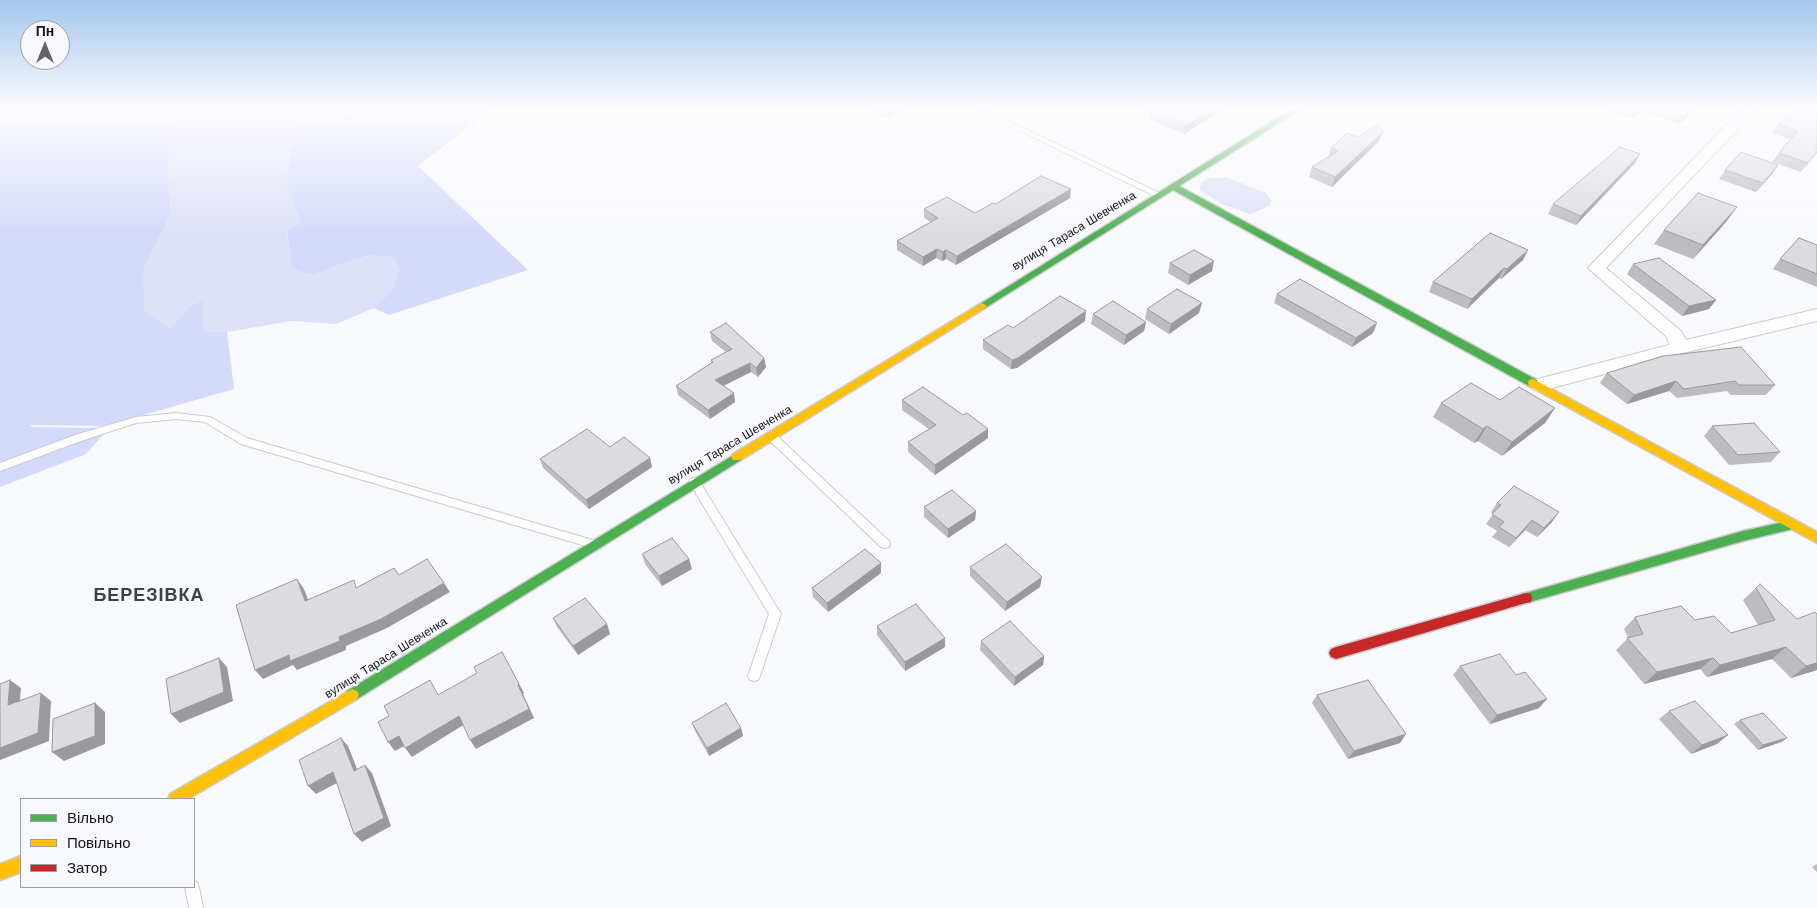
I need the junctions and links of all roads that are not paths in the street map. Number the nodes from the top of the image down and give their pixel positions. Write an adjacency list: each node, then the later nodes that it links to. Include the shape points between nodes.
1 (1068, 151): 5 (lane)
2 (1230, 151): 4 (street, вулиця Тараса Шевченка)
3 (1709, 151): 7 (street, via 1596,268 1672,332 1678,338)
4 (1174, 187): 5 (street, вулиця Тараса Шевченка); 8 (street)
5 (1160, 195): 9 (street, вулиця Тараса Шевченка)
6 (1817, 315): 7 (street)
7 (1679, 348): 8 (street)
8 (1541, 385): 12 (street)
9 (772, 437): 11 (street, вулиця Тараса Шевченка); 14 (lane)
10 (0, 467): 15 (lane, via 136,420 176,416 207,419 244,440)
11 (694, 482): 15 (street, вулиця Тараса Шевченка); 17 (lane, via 775,614)
12 (1793, 525): 13 (street); 16 (street, via 1743,536)
13 (1817, 538)
14 (885, 544)
15 (595, 545): 18 (street, вулиця Тараса Шевченка, via 319,716)
16 (1336, 654)
17 (754, 676)
18 (177, 798)
19 (20, 864): 20 (street)
20 (0, 872)
21 (192, 888): 22 (lane)
22 (196, 908)

